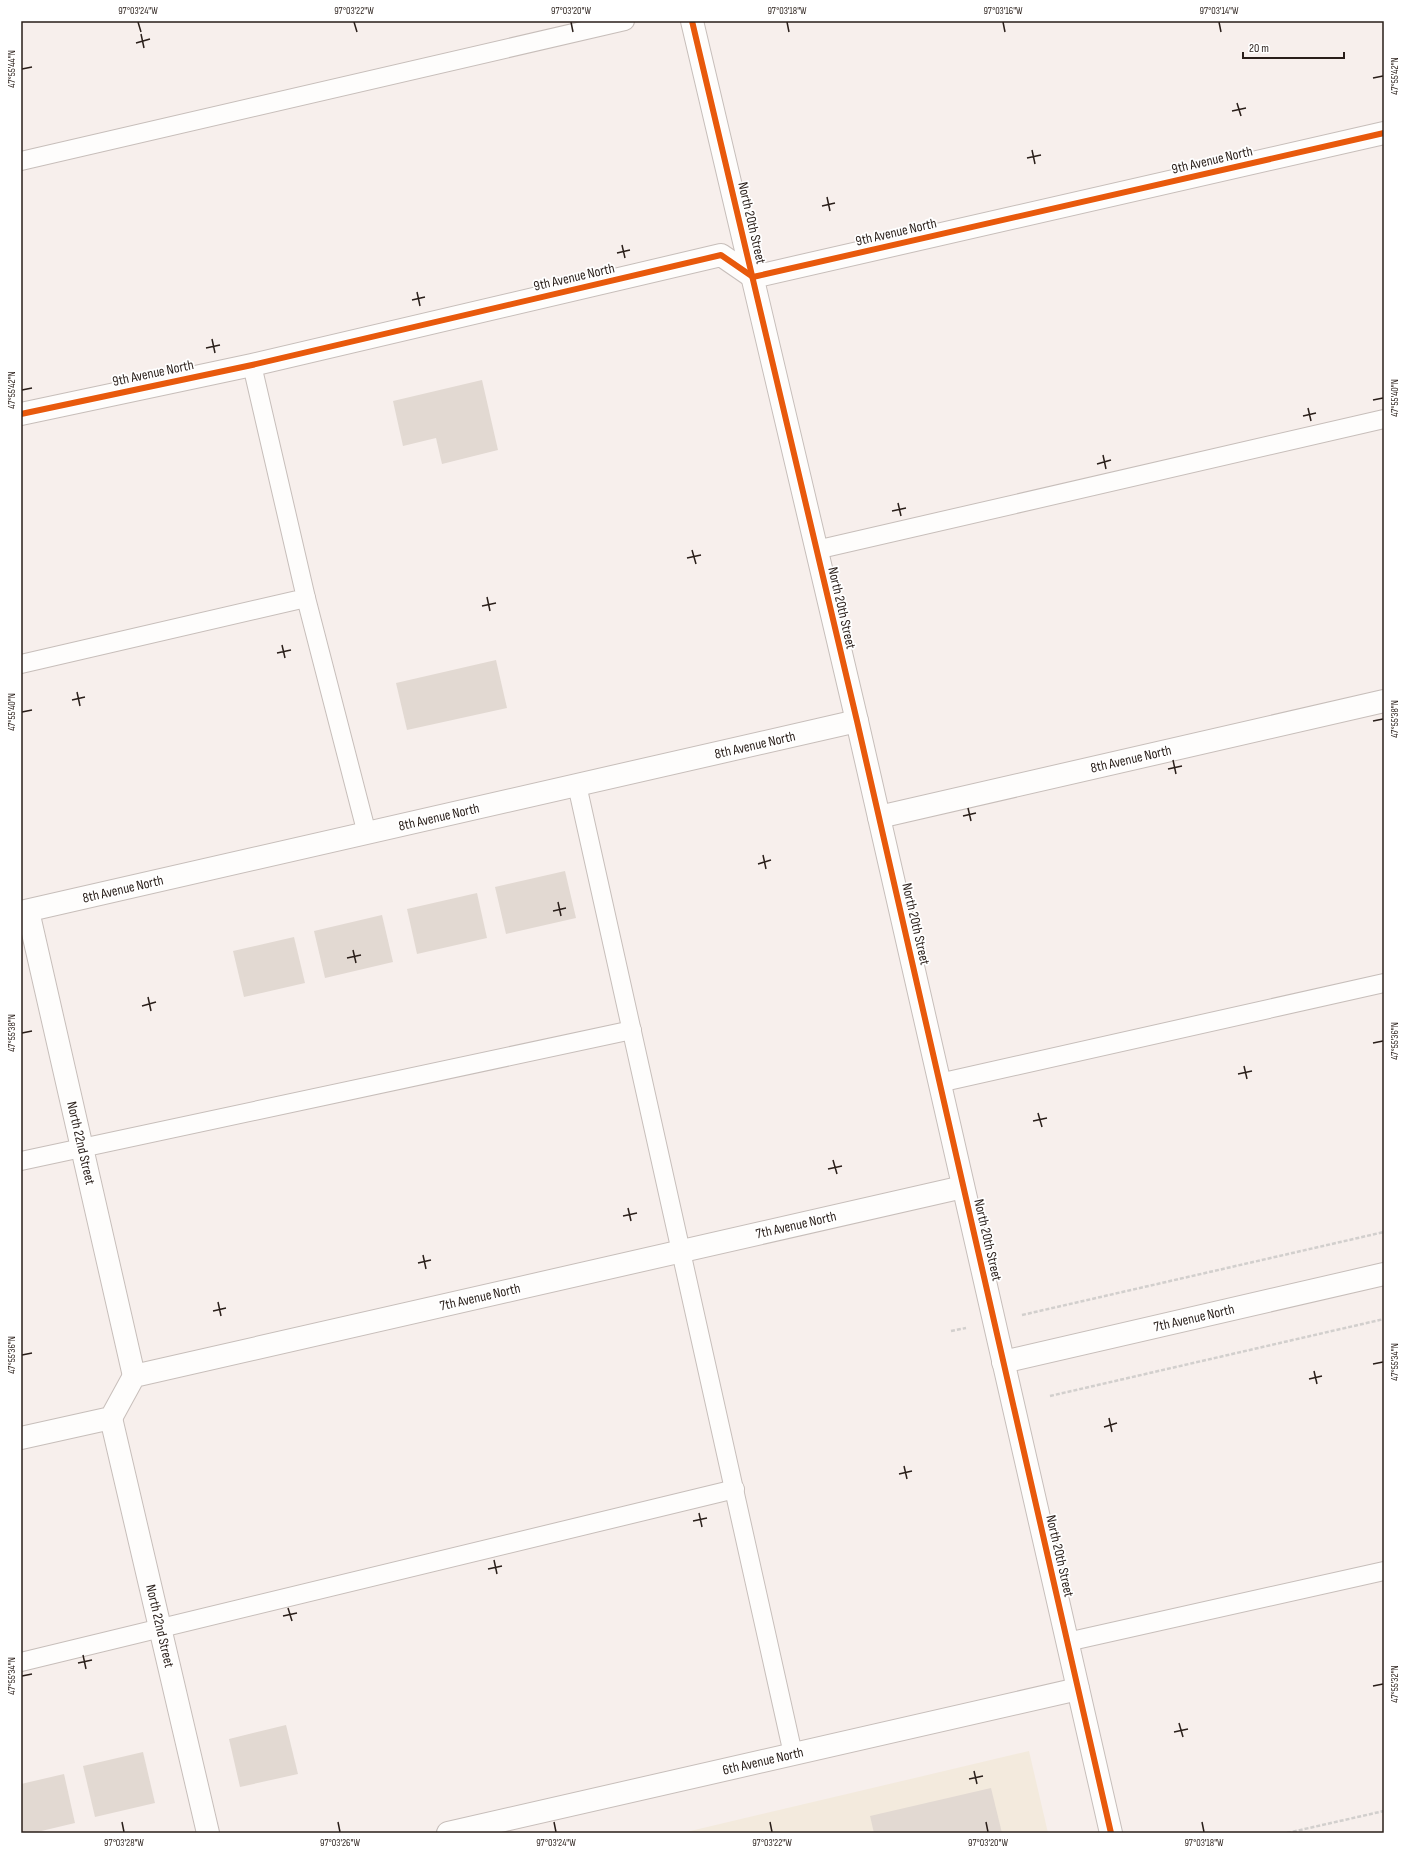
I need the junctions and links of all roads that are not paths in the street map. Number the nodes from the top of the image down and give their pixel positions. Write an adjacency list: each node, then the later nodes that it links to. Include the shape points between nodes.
1 (625, 21): 4 (lane)
2 (692, 21): 5 (street, North 20th Street)
3 (1384, 133): 5 (street, 9th Avenue North)
4 (21, 160)
5 (752, 277): 6 (street, 9th Avenue North, via 721,255); 9 (street, North 20th Street)
6 (252, 365): 7 (street, 9th Avenue North); 10 (lane)
7 (21, 414)
8 (1384, 419): 9 (lane)
9 (816, 550): 13 (street, North 20th Street)
10 (306, 598): 11 (lane); 16 (lane)
11 (21, 664)
12 (1384, 701): 15 (street, 8th Avenue North)
13 (857, 722): 14 (street, 8th Avenue North); 15 (street, North 20th Street)
14 (578, 786): 16 (street, 8th Avenue North); 19 (lane)
15 (879, 817): 20 (street, North 20th Street)
16 (366, 834): 17 (street, 8th Avenue North)
17 (24, 911): 21 (street, North 22nd Street)
18 (1384, 983): 20 (lane)
19 (632, 1030): 21 (lane); 24 (lane)
20 (939, 1083): 23 (street, North 20th Street)
21 (82, 1146): 22 (lane); 27 (street, North 22nd Street)
22 (21, 1161)
23 (963, 1187): 24 (street, 7th Avenue North); 26 (street, North 20th Street)
24 (682, 1251): 27 (street, 7th Avenue North); 30 (lane)
25 (1384, 1274): 26 (street, 7th Avenue North)
26 (1003, 1362): 33 (street, North 20th Street)
27 (134, 1376): 28 (street)
28 (112, 1418): 29 (street); 32 (street, North 22nd Street)
29 (21, 1438)
30 (735, 1489): 32 (lane); 36 (lane)
31 (1384, 1571): 33 (lane)
32 (160, 1629): 34 (lane); 37 (street, North 22nd Street)
33 (1067, 1642): 35 (street, North 20th Street)
34 (21, 1662)
35 (1078, 1689): 36 (street, 6th Avenue North); 39 (street, North 20th Street)
36 (793, 1754): 38 (street, 6th Avenue North)
37 (208, 1833)
38 (448, 1833)
39 (1111, 1833)

